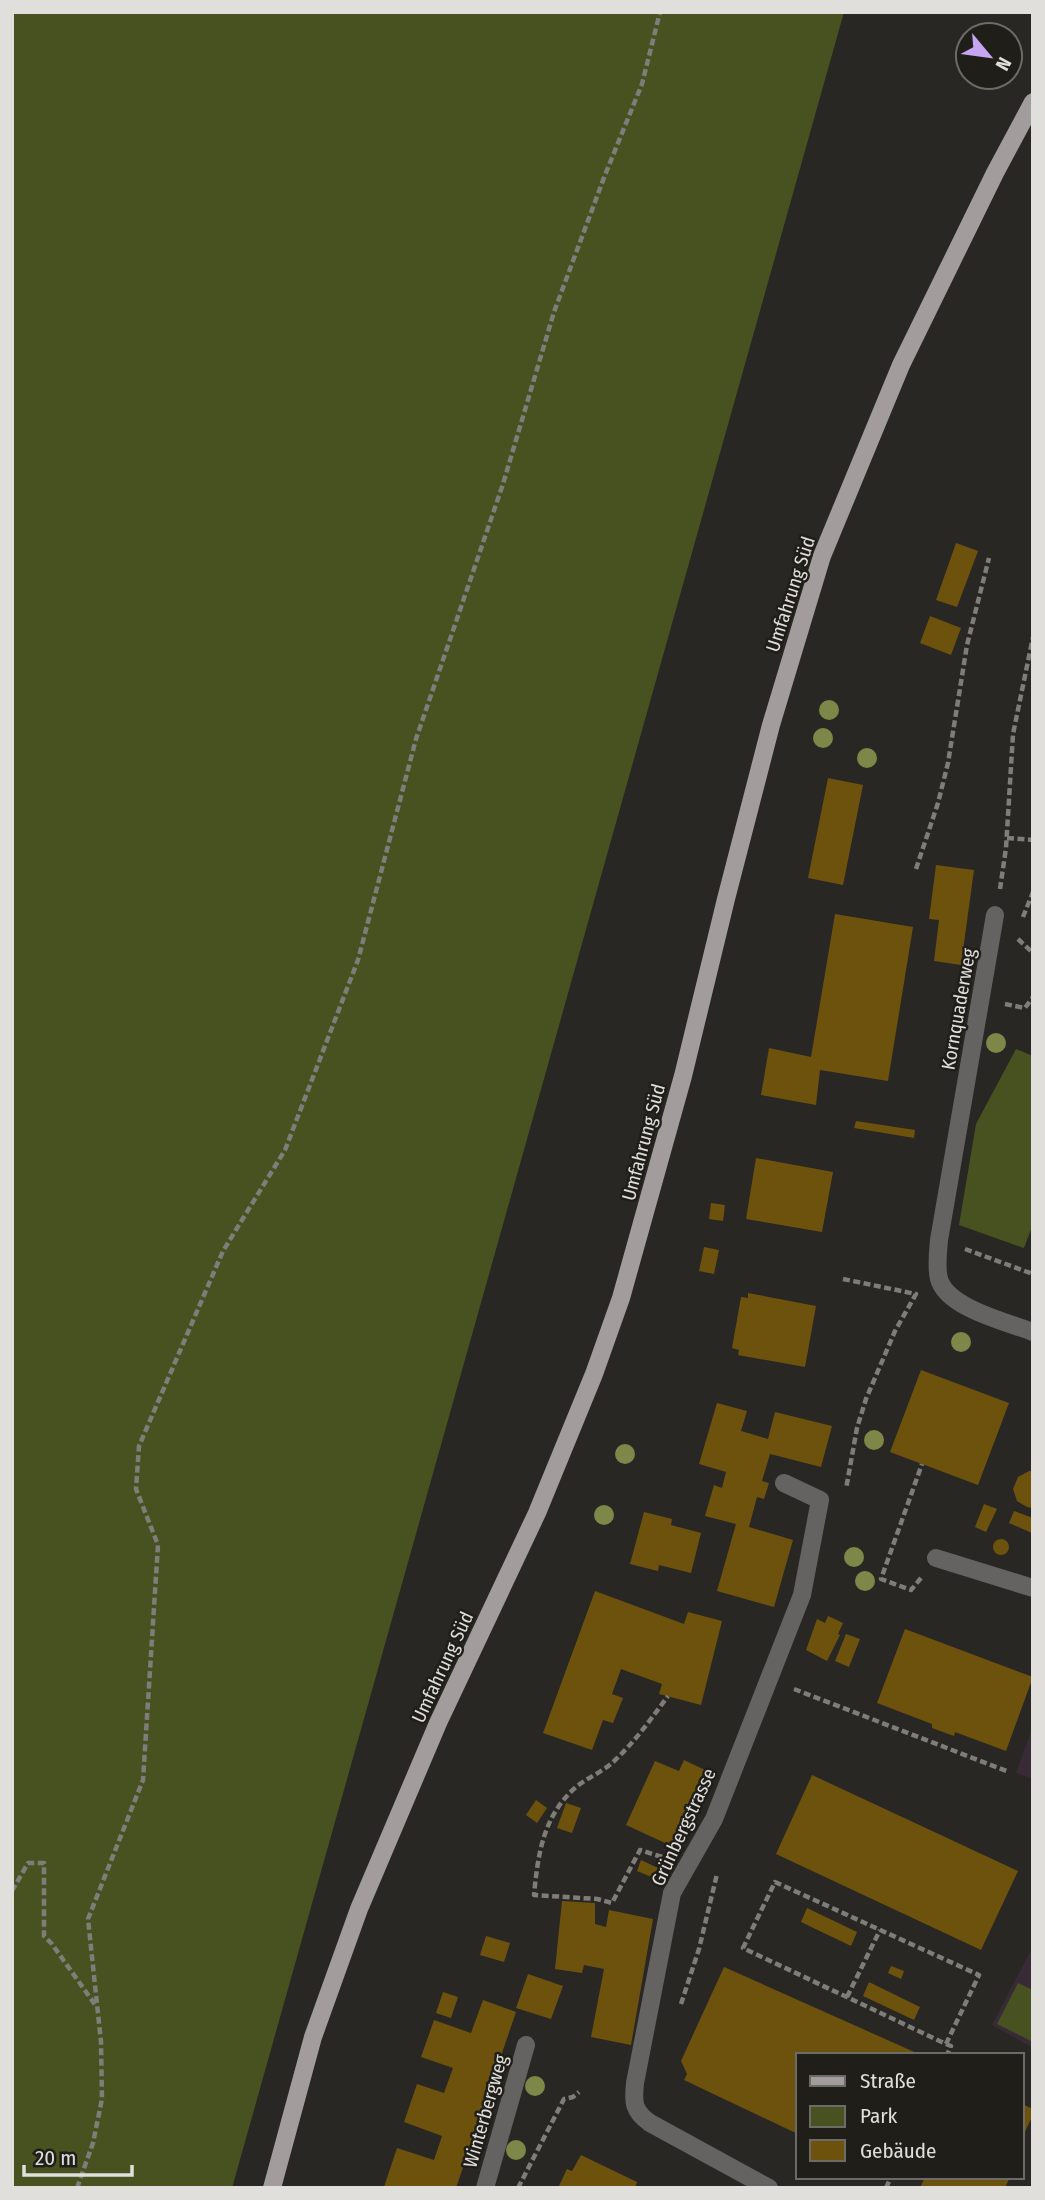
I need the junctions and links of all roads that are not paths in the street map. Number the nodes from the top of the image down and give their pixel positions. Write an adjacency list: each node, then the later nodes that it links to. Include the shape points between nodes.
1 (1033, 102): 8 (main road, Umfahrung Süd, via 901,365 822,556 771,725 683,1076 621,1298 537,1513 438,1723 359,1909 313,2037)
2 (995, 915): 3 (street, Kornquaderweg, via 939,1240 939,1278 957,1301)
3 (1033, 1332)
4 (784, 1483): 10 (street, Grünbergstrasse, via 820,1500 802,1595 714,1819 672,1893 633,2104 650,2123)
5 (936, 1558): 6 (street)
6 (1033, 1588)
7 (526, 2045): 9 (street, Winterbergweg)
8 (272, 2188)
9 (485, 2188)
10 (769, 2188)

